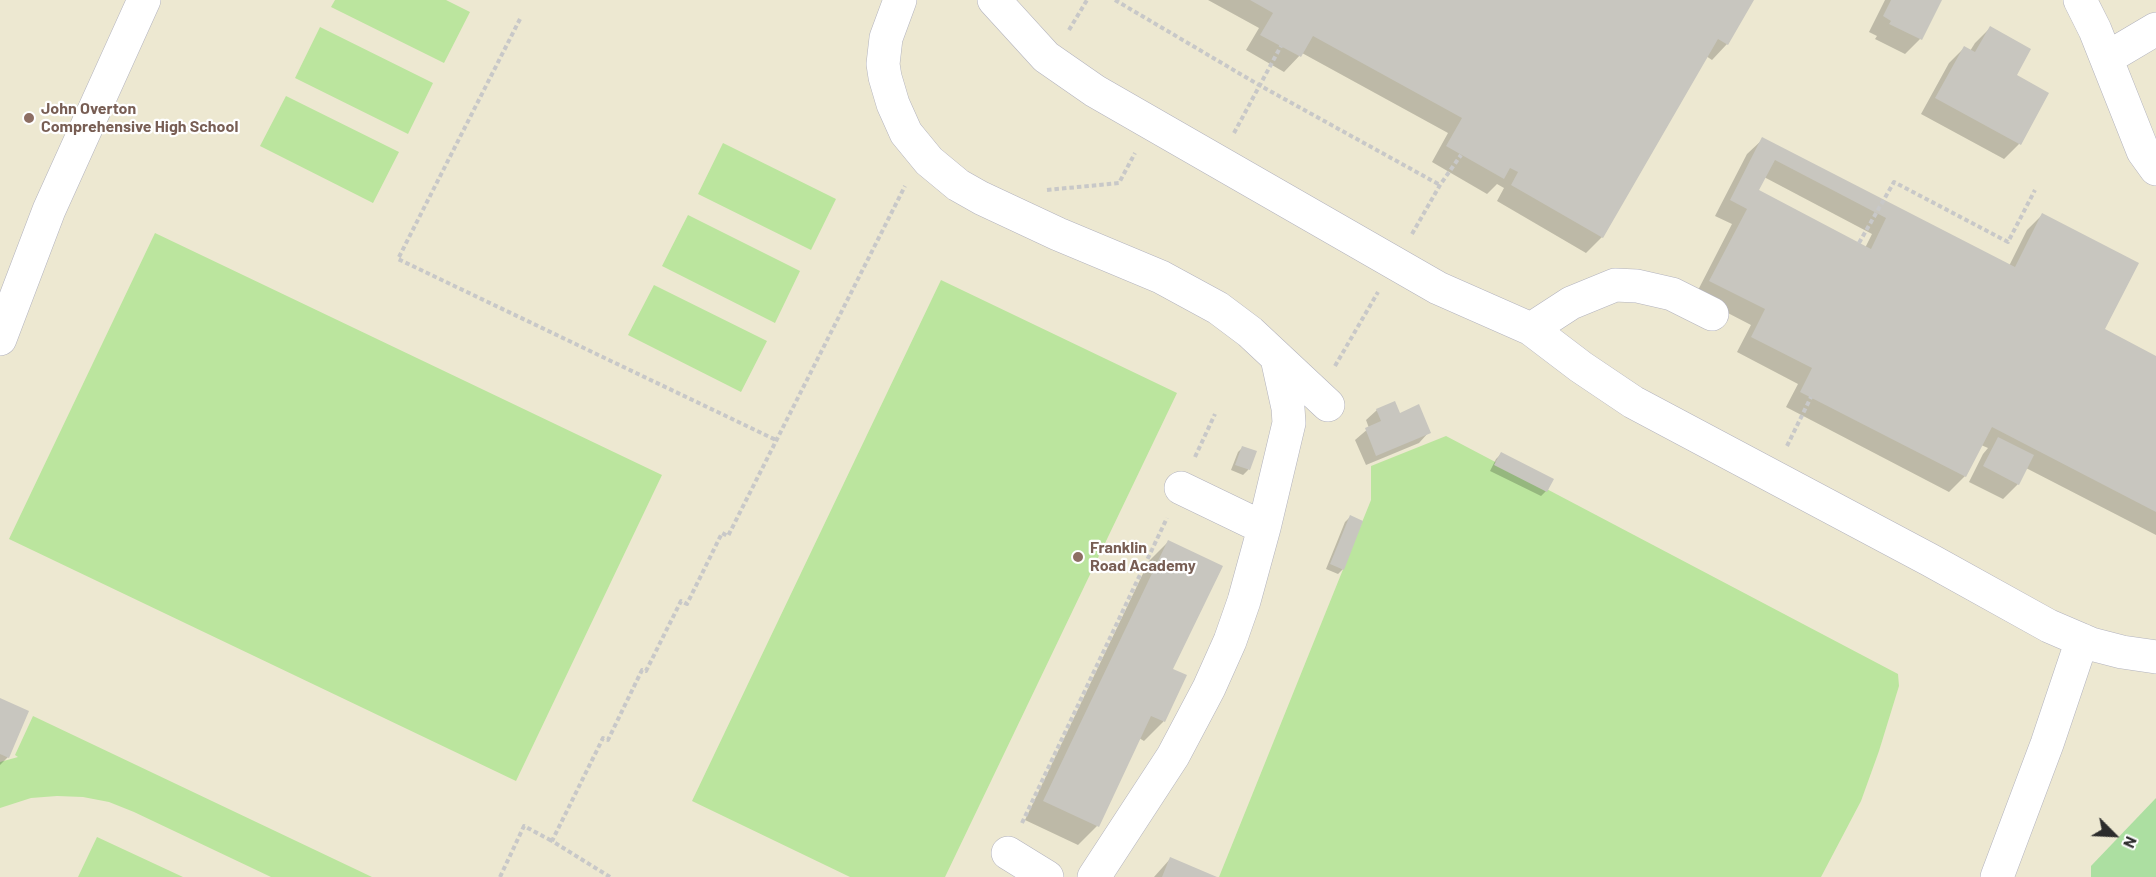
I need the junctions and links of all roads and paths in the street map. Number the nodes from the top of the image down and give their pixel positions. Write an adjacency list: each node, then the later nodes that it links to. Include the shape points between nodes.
1 (144, 0): 21 (lane, via 49,210)
2 (900, 0): 12 (lane, via 885,38 883,64 893,104 906,133)
3 (994, 0): 11 (lane, via 1046,57)
4 (1115, 0): 10 (path)
5 (2080, 0): 9 (lane)
6 (520, 19): 26 (path, via 398,259)
7 (2156, 29): 9 (lane)
8 (1281, 46): 10 (path)
9 (2107, 58): 14 (lane, via 2143,151)
10 (1260, 85): 13 (path); 15 (path)
11 (1152, 124): 13 (lane); 17 (path, via 1119,183 1016,192)
12 (921, 153): 17 (lane, via 958,185); 26 (path)
13 (1218, 162): 20 (lane, via 1438,288)
14 (2156, 169)
15 (1440, 185)
16 (2035, 190): 18 (path, via 2008,242 1894,182)
17 (1005, 210): 22 (lane, via 1182,287 1218,308)
18 (1859, 243)
19 (1713, 314): 20 (lane, via 1672,294 1637,285 1615,285 1578,300)
20 (1531, 329): 27 (lane, via 1632,402)
21 (0, 339)
22 (1278, 358): 24 (lane); 29 (lane, via 1288,423)
23 (1811, 397): 27 (path)
24 (1328, 405)
25 (1215, 414): 28 (path)
26 (776, 440): 32 (path, via 728,536 722,533 687,604 681,601 608,740 603,738)
27 (1772, 476): 30 (lane, via 2049,626)
28 (1181, 488): 29 (lane); 33 (path)
29 (1264, 528): 37 (lane, via 1244,602 1209,688 1173,756)
30 (2082, 640): 31 (lane); 38 (lane)
31 (2156, 657)
32 (552, 841): 34 (path, via 524,826); 35 (path)
33 (1008, 853): 36 (lane)
34 (500, 877)
35 (610, 877)
36 (1047, 877)
37 (1094, 877)
38 (1997, 877)

